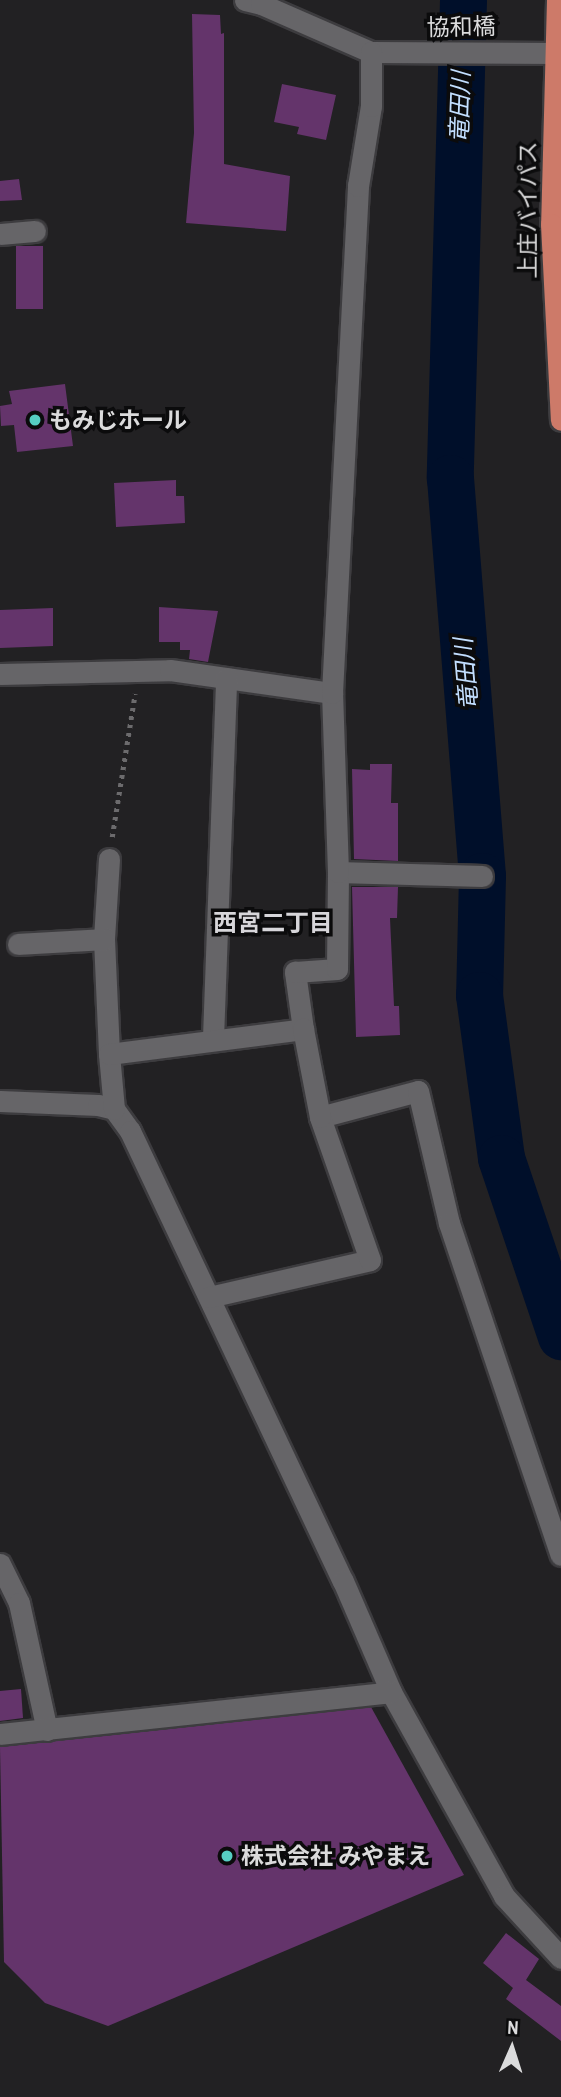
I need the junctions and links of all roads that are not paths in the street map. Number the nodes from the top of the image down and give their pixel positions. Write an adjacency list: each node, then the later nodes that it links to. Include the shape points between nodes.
1 (245, 0): 3 (street)
2 (557, 0): 4 (highway, 上庄バイパス)
3 (381, 53): 4 (street, 協和橋); 11 (street, via 358,186)
4 (556, 53): 5 (highway, 上庄バイパス)
5 (556, 224): 8 (highway, 上庄バイパス)
6 (35, 231): 7 (street)
7 (0, 234)
8 (561, 420)
9 (0, 674): 10 (street, via 140,669)
10 (226, 678): 11 (street); 18 (street)
11 (332, 693): 13 (street)
12 (109, 859): 15 (street)
13 (338, 872): 14 (street); 17 (street, via 337,969 295,972)
14 (482, 876)
15 (104, 939): 16 (street); 19 (street)
16 (18, 944)
17 (303, 1030): 18 (street); 22 (street)
18 (213, 1038): 19 (street)
19 (109, 1054): 21 (street)
20 (0, 1101): 21 (street)
21 (114, 1109): 23 (street, via 130,1131)
22 (320, 1117): 23 (street, via 370,1260); 24 (street, via 418,1091 449,1223)
23 (209, 1297): 26 (street)
24 (561, 1555)
25 (0, 1564): 27 (street, via 19,1603)
26 (391, 1692): 27 (street); 29 (street, via 504,1896)
27 (47, 1730): 28 (street)
28 (0, 1734)
29 (561, 1958)

